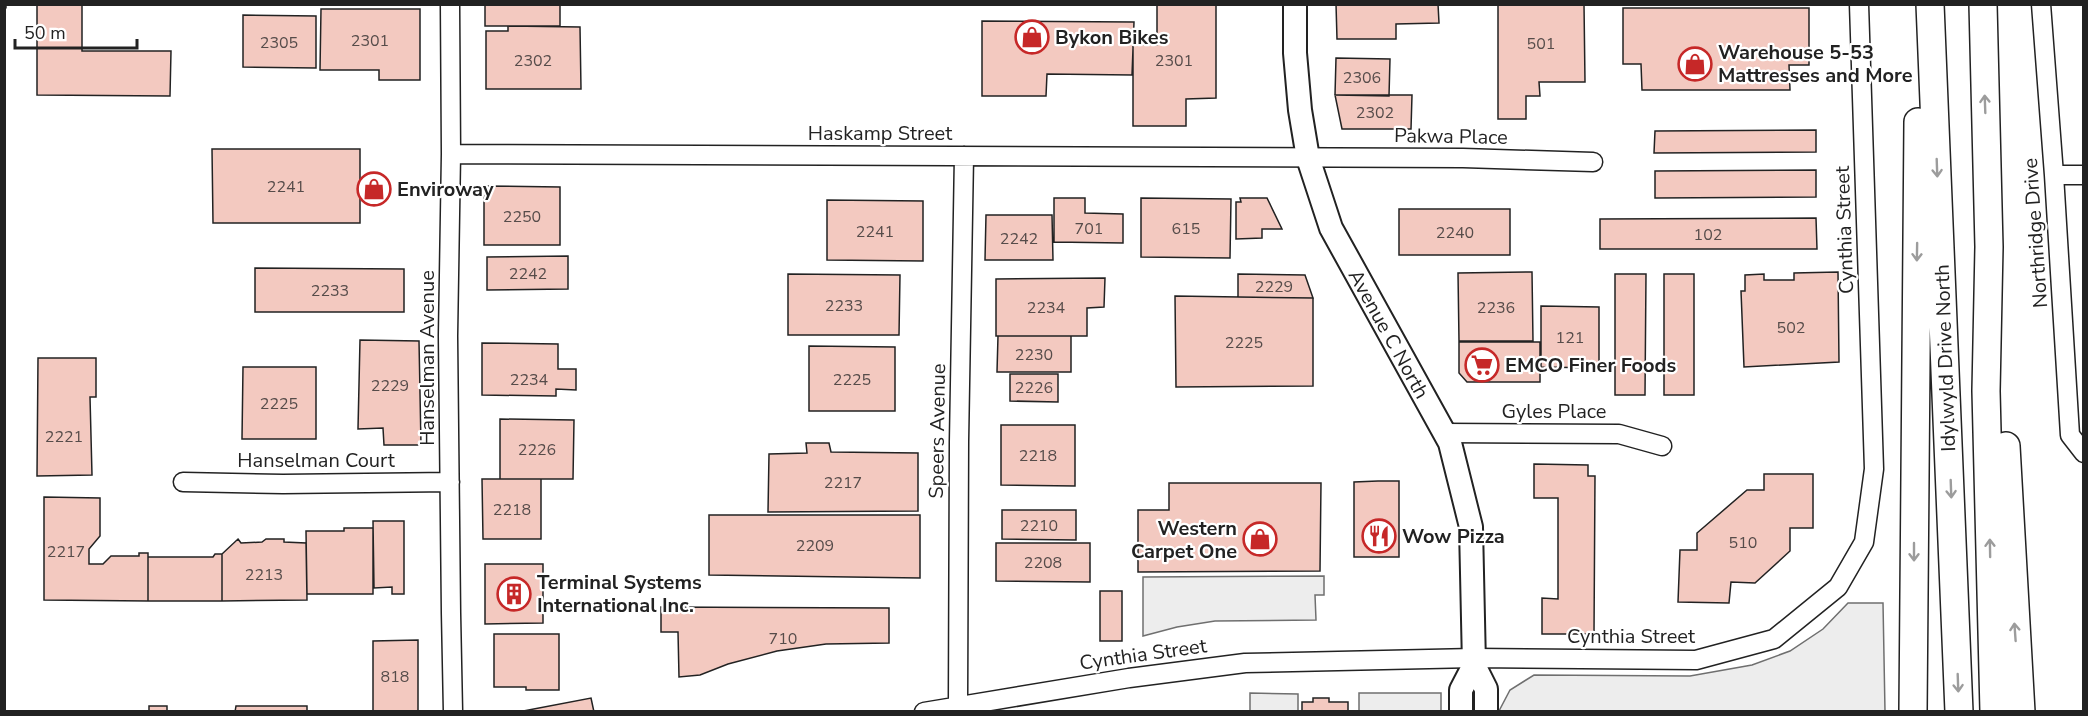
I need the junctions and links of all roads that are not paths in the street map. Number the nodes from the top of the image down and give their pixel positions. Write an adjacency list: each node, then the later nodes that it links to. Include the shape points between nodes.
1 (450, 4): 8 (street, Hanselman Avenue)
2 (1295, 4): 10 (main road, Avenue C North, via 1295,53)
3 (1859, 4): 20 (street, Cynthia Street, via 1874,469 1864,542 1844,578 1774,639 1696,660)
4 (1923, 4): 26 (highway, one-way to 26, via 1918,42)
5 (1930, 4): 27 (highway, Idylwyld Drive North, one-way to 27)
6 (1983, 4): 14 (highway, Idylwyld Drive North, one-way to 6)
7 (2041, 4): 12 (street, Northridge Drive)
8 (451, 154): 9 (street, Haskamp Street); 19 (street, Hanselman Avenue)
9 (964, 156): 10 (street, Haskamp Street); 21 (street, Speers Avenue)
10 (1308, 158): 11 (street, Pakwa Place); 15 (main road, Avenue C North, via 1331,228)
11 (1593, 162)
12 (2054, 175): 13 (street); 17 (street, Northridge Drive, via 2070,435)
13 (2084, 175)
14 (1989, 247): 28 (highway, Idylwyld Drive North, one-way to 14, via 1986,391); 29 (highway, one-way to 14, via 2002,364)
15 (1444, 433): 16 (street, Gyles Place, via 1619,434); 20 (main road, Avenue C North, via 1472,527)
16 (1662, 446)
17 (2084, 453)
18 (183, 482): 19 (street, Hanselman Court)
19 (450, 482): 22 (street, Hanselman Avenue)
20 (1474, 662): 21 (street, Cynthia Street, via 1245,663); 24 (main road, Avenue C North, via 1461,690); 25 (main road, Avenue C North, via 1486,689)
21 (958, 706): 23 (street, Cynthia Street)
22 (453, 711)
23 (924, 711)
24 (1461, 711)
25 (1486, 711)
26 (1912, 711)
27 (1959, 711)
28 (1994, 711)
29 (2020, 711)

